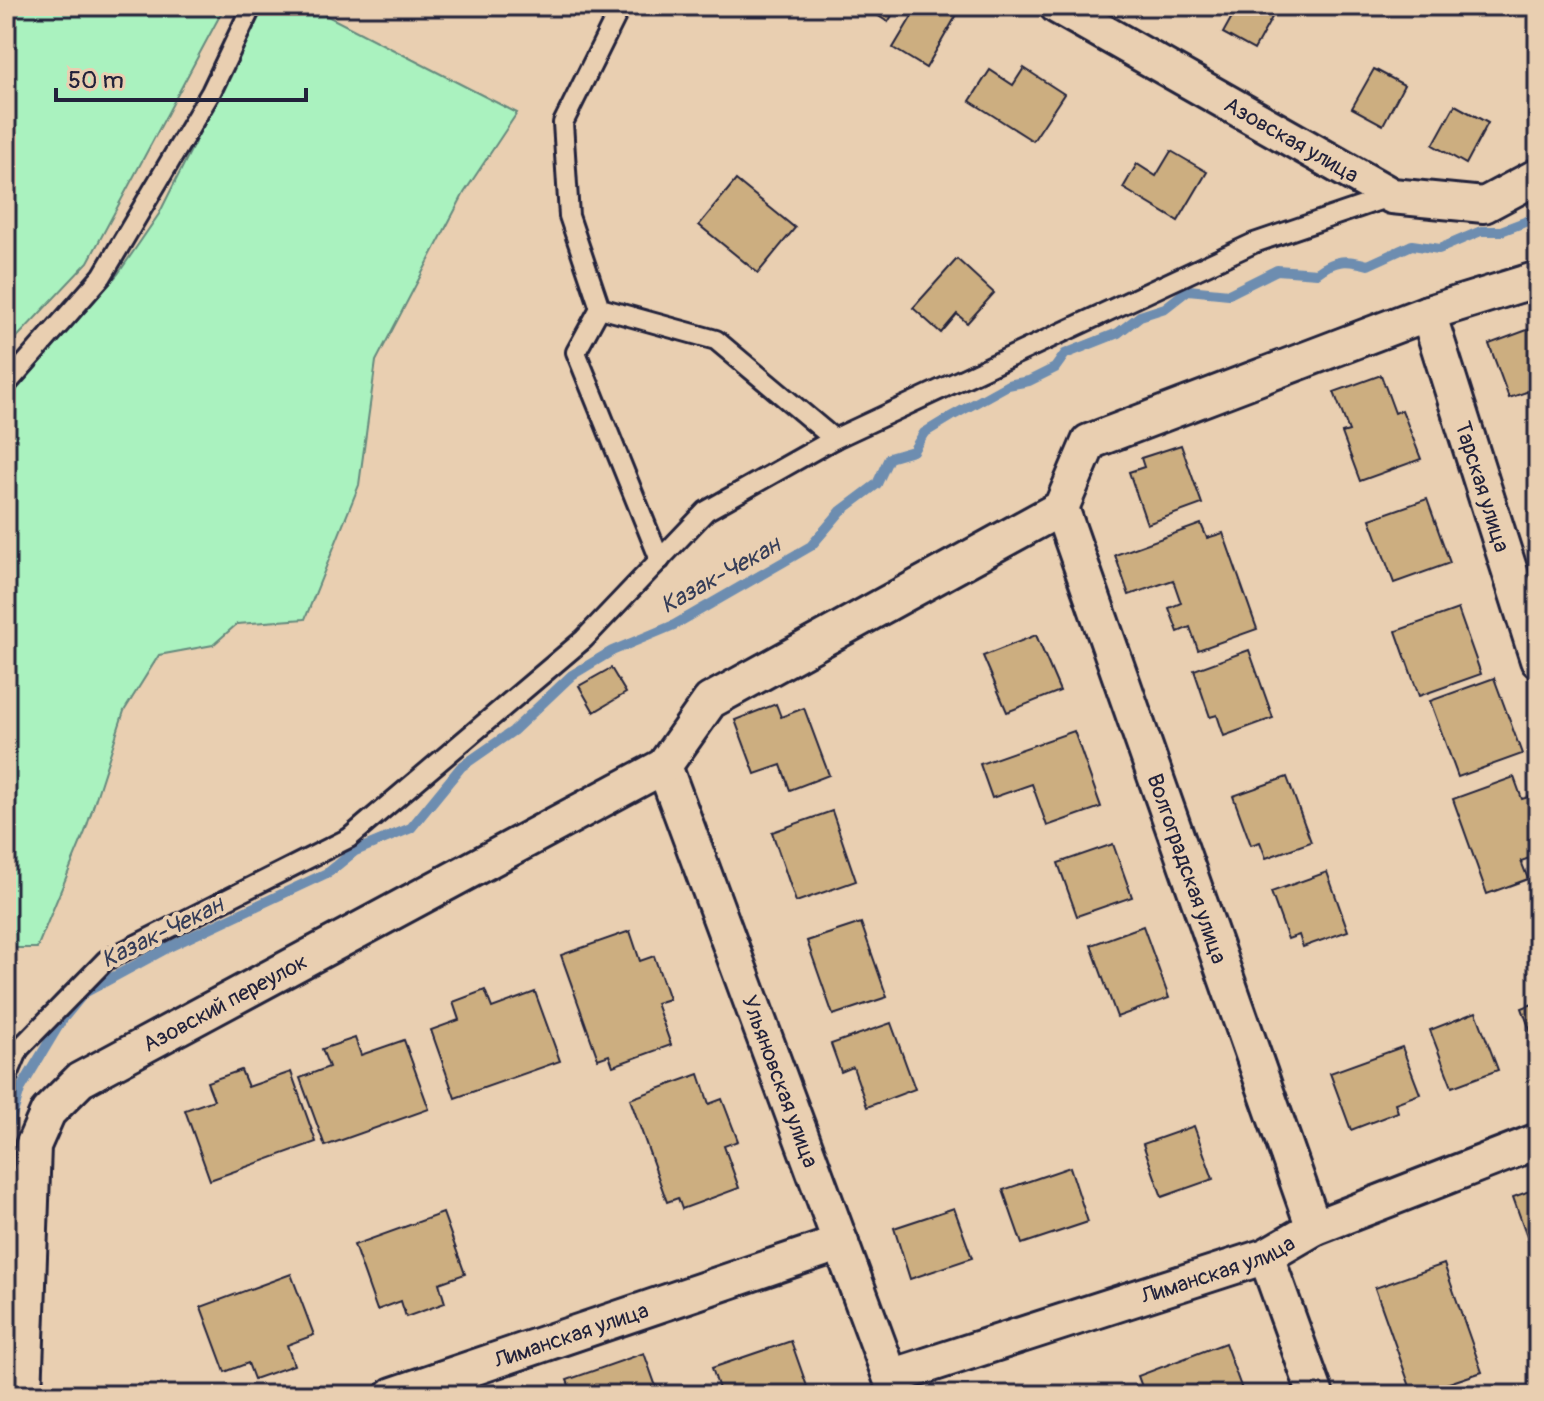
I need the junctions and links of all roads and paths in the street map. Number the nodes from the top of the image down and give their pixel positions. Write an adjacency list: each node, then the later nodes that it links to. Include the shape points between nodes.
1 (252, 6): 9 (lane, via 211,92 102,276)
2 (621, 6): 7 (lane, via 563,123 569,216)
3 (1057, 6): 5 (street, Азовская улица)
4 (1538, 176): 5 (street, Азовская улица, via 1484,205)
5 (1392, 196): 10 (lane, via 1254,243)
6 (1538, 279): 8 (street)
7 (600, 308): 10 (lane, via 716,340); 12 (lane, via 576,352)
8 (1428, 313): 11 (street, via 1089,442); 13 (street, Тарская улица)
9 (6, 385)
10 (834, 439): 12 (lane, via 706,511)
11 (1061, 508): 14 (street, via 710,701); 17 (street, Волгоградская улица)
12 (660, 560): 15 (lane, via 584,639 349,838 106,960 19,1049)
13 (1538, 660)
14 (664, 766): 18 (street, Ульяновская улица); 21 (street, Азовский переулок, via 80,1080 60,1098 38,1128 33,1146)
15 (6, 1080)
16 (1538, 1141): 17 (street, Лиманская улица)
17 (1314, 1228): 19 (street, Лиманская улица)
18 (841, 1243): 20 (street, Ульяновская улица); 22 (street, Лиманская улица)
19 (1266, 1256): 20 (street, Лиманская улица); 23 (street)
20 (894, 1386)
21 (24, 1395)
22 (393, 1395)
23 (1316, 1395)

